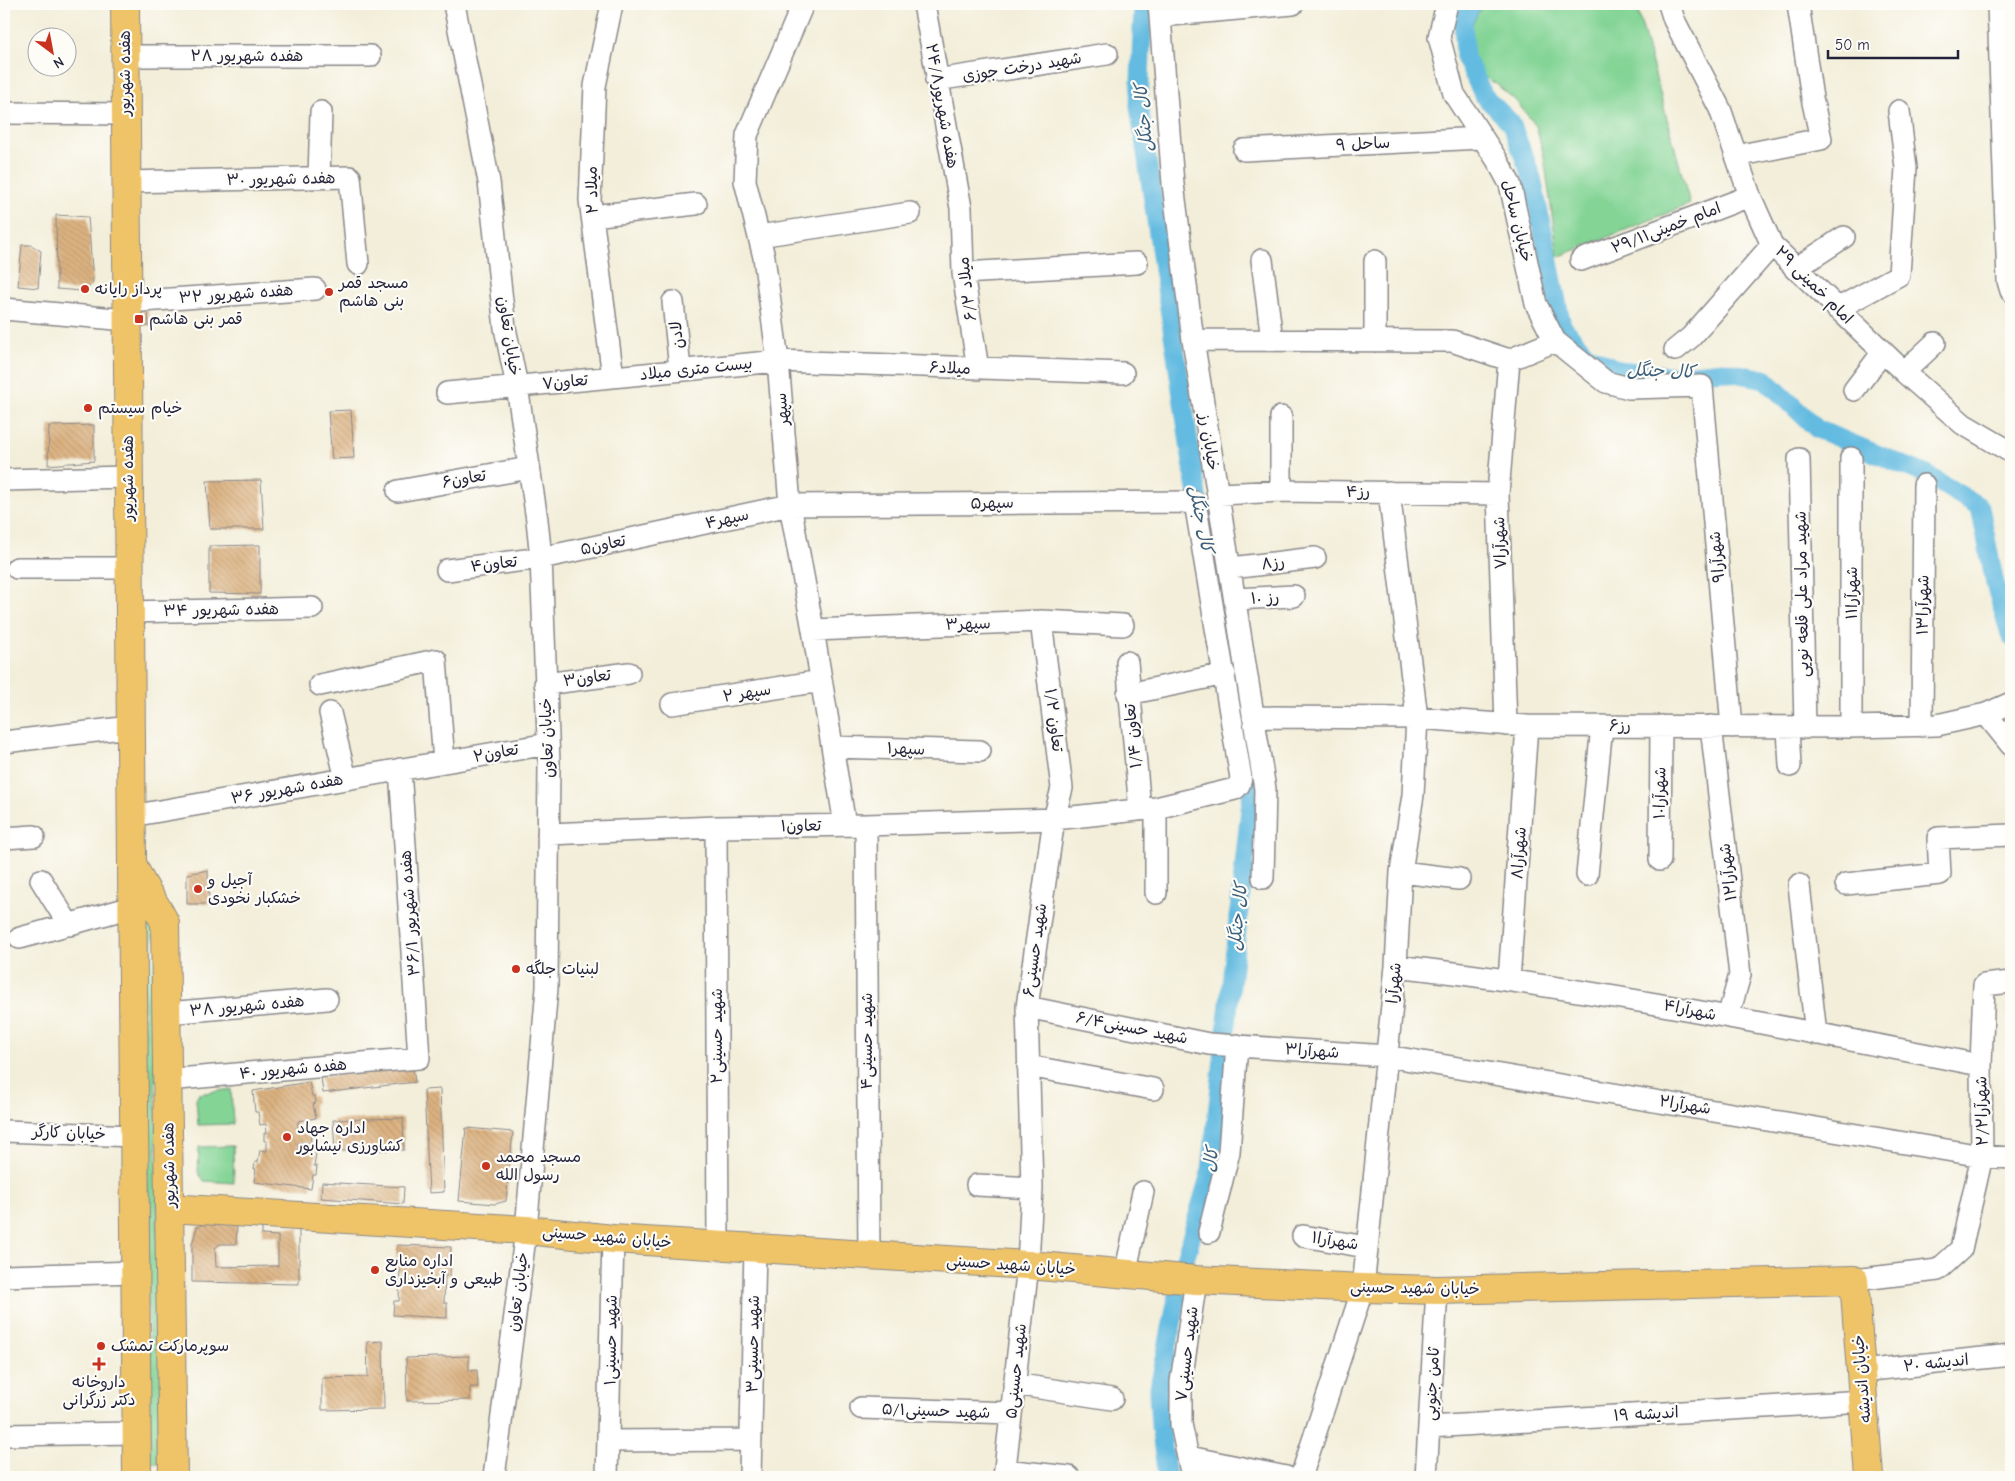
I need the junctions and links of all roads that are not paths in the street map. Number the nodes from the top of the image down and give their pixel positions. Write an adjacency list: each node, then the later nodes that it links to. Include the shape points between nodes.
1 (125, 4): 13 (main road, هفده شهریور)
2 (454, 4): 60 (street, خیابان تعاون, via 489,182 505,328)
3 (612, 4): 29 (street, میلاد ۲, via 595,86)
4 (803, 4): 30 (street, سپهر, via 747,135 745,180)
5 (924, 4): 15 (street, هفده شهریور۲۴/۸)
6 (1293, 4): 11 (street)
7 (1447, 4): 20 (street, خیابان ساحل, via 1439,37 1454,94)
8 (1669, 4): 22 (street, امام خمینی ۲۹, via 1720,109)
9 (1798, 4): 22 (street, via 1821,139)
10 (1998, 4): 41 (street, via 2008,281)
11 (1160, 10): 46 (street, خیابان رز, via 1173,184)
12 (1107, 54): 15 (street, شهید درخت جوزی)
13 (125, 56): 14 (street, هفده شهریور ۲۸); 19 (main road, هفده شهریور)
14 (370, 56)
15 (936, 80): 27 (street, هفده شهریور۲۴/۸)
16 (1898, 111): 44 (street, via 1906,168 1899,275)
17 (321, 112): 23 (street)
18 (5, 113): 19 (street)
19 (126, 114): 24 (main road, هفده شهریور)
20 (1481, 138): 21 (street, ساحل ۹); 49 (street, خیابان ساحل, via 1510,184 1536,304)
21 (1244, 150)
22 (1736, 156): 25 (street, امام خمینی ۲۹)
23 (320, 178): 24 (street, هفده شهریور ۳۰); 37 (street, هفده شهریور ۳۰, via 350,177)
24 (126, 182): 45 (main road, هفده شهریور)
25 (1750, 196): 32 (street, امام خمینی ۲۹); 34 (street, امام خمینی۲۹/۱۱)
26 (696, 204): 29 (street)
27 (961, 208): 39 (street, میلاد ۶/۲)
28 (910, 213): 30 (street)
29 (592, 216): 59 (street, میلاد ۲)
30 (759, 236): 54 (street, سپهر)
31 (1844, 238): 38 (street)
32 (1772, 245): 38 (street, امام خمینی ۲۹); 51 (street, via 1691,337)
33 (1262, 260): 47 (street)
34 (1581, 260)
35 (1375, 261): 48 (street)
36 (1137, 263): 39 (street)
37 (358, 264)
38 (1795, 269): 44 (street, امام خمینی ۲۹)
39 (963, 273): 56 (street, میلاد ۶/۲)
40 (315, 289): 45 (street, هفده شهریور ۳۲)
41 (2011, 291)
42 (673, 302): 55 (street, لادن)
43 (4, 309): 45 (street, هفده شهریور ۳۲)
44 (1838, 309): 52 (street, امام خمینی ۲۹)
45 (127, 311): 68 (main road, هفده شهریور)
46 (1193, 340): 47 (street); 74 (street, خیابان رز)
47 (1272, 340): 48 (street)
48 (1375, 341): 53 (street, via 1452,341)
49 (1555, 341): 53 (street); 111 (street, شهرآرا۹, via 1606,382 1628,388 1702,386)
50 (1935, 342): 57 (street)
51 (1675, 350)
52 (1883, 352): 57 (street, امام خمینی ۲۹); 61 (street)
53 (1509, 360): 75 (street, شهرآرا۷)
54 (778, 361): 55 (street, بیست متری میلاد); 56 (street, میلاد۶); 76 (street, سپهر)
55 (680, 369): 59 (street, بیست متری میلاد)
56 (978, 369): 58 (street, میلاد۶)
57 (1904, 372): 64 (street, امام خمینی ۲۹, via 1963,424)
58 (1123, 373)
59 (614, 377): 60 (street, تعاون۷)
60 (517, 386): 62 (street, تعاون۷); 67 (street, خیابان تعاون)
61 (1854, 390)
62 (447, 393)
63 (1280, 417): 72 (street)
64 (2011, 452)
65 (1851, 458): 110 (street, شهرآرا۱۱)
66 (1799, 460): 112 (street, شهید مراد علی قلعه نویی)
67 (529, 468): 71 (street, تعاون۶); 78 (street, خیابان تعاون)
68 (128, 477): 69 (street); 81 (main road, هفده شهریور)
69 (4, 480)
70 (1924, 484): 108 (street, شهرآرا۱۳)
71 (398, 491)
72 (1281, 491): 73 (street, رز۴); 74 (street, رز۴)
73 (1389, 492): 75 (street, رز۴); 103 (street, شهرآرا)
74 (1219, 494): 82 (street, خیابان رز)
75 (1498, 494): 104 (street, شهرآرا۷)
76 (790, 505): 77 (street, سپهر۴); 90 (street, سپهر); 93 (street, سپهر۵, via 1194,501)
77 (665, 532): 78 (street, تعاون۵)
78 (540, 558): 83 (street, تعاون۴); 95 (street, خیابان تعاون)
79 (1314, 558): 82 (street, رز۸)
80 (16, 568): 81 (street)
81 (129, 568): 87 (main road, هفده شهریور)
82 (1231, 568): 85 (street, خیابان رز)
83 (446, 570)
84 (1294, 596): 85 (street, رز ۱۰)
85 (1236, 599): 102 (street, خیابان رز)
86 (312, 608): 87 (street, هفده شهریور ۳۴)
87 (129, 612): 109 (main road, هفده شهریور)
88 (1041, 621): 89 (street, سپهر۳); 90 (street, سپهر۳); 124 (street, تعاون ۱/۲, via 1062,788)
89 (1123, 625)
90 (813, 630): 94 (street, سپهر)
91 (1127, 662): 97 (street, تعاون ۱/۴)
92 (629, 673): 95 (street, تعاون۳)
93 (1225, 674): 97 (street); 122 (street, via 1240,785 1235,789)
94 (822, 681): 99 (street, سپهر ۲); 116 (street, سپهر)
95 (545, 684): 114 (street, خیابان تعاون)
96 (320, 685): 118 (street, via 436,660)
97 (1128, 694): 122 (street, تعاون ۱/۴)
98 (2011, 703): 101 (street, رز۶)
99 (672, 704)
100 (330, 713): 121 (street)
101 (1986, 714): 108 (street, رز۶); 115 (street)
102 (1254, 717): 103 (street, رز۶); 135 (street, خیابان رز, via 1265,789)
103 (1417, 718): 104 (street, رز۶); 133 (street, شهرآرا, via 1413,796)
104 (1516, 726): 105 (street, رز۶); 145 (street, شهرآرا۸)
105 (1602, 726): 106 (street, رز۶); 134 (street)
106 (1661, 726): 107 (street, رز۶); 131 (street, شهرآرا۱۰)
107 (1711, 726): 111 (street, رز۶); 150 (street, شهرآرا۱۲, via 1740,975)
108 (1922, 726): 110 (street, رز۶)
109 (130, 727): 113 (street); 123 (main road, هفده شهریور)
110 (1851, 727): 112 (street, رز۶)
111 (1732, 728): 112 (street, رز۶)
112 (1797, 728): 119 (street, شهید مراد علی قلعه نویی)
113 (4, 742)
114 (548, 744): 118 (street, تعاون۲); 127 (street, خیابان تعاون)
115 (2011, 745)
116 (832, 747): 117 (street, سپهر۱); 125 (street, سپهر)
117 (980, 751)
118 (444, 762): 120 (street, هفده شهریور ۳۶)
119 (1790, 766)
120 (400, 769): 121 (street, هفده شهریور ۳۶); 154 (street, هفده شهریور ۳۶/۱)
121 (346, 778): 123 (street, هفده شهریور ۳۶)
122 (1148, 809): 124 (street); 140 (street, تعاون ۱/۴)
123 (131, 816): 132 (main road, هفده شهریور)
124 (1054, 819): 125 (street, تعاون۱); 148 (street, شهید حسینی۶)
125 (855, 825): 126 (street, تعاون۱); 174 (street, شهید حسینی۴)
126 (716, 827): 127 (street, تعاون۱); 171 (street, شهید حسینی۲)
127 (548, 834): 167 (street, خیابان تعاون, via 548,988)
128 (2011, 835): 139 (street, via 1938,838 1940,874)
129 (34, 836): 130 (street)
130 (4, 838)
131 (1660, 860)
132 (131, 861): 141 (main road, هفده شهریور); 149 (main road, هفده شهریور, via 140,883 165,923)
133 (1401, 872): 136 (street); 144 (street, شهرآرا)
134 (1587, 875)
135 (1264, 878)
136 (1459, 879)
137 (41, 880): 142 (street)
138 (1799, 884): 151 (street)
139 (1846, 884)
140 (1156, 893)
141 (132, 907): 142 (street); 160 (main road, هفده شهریور)
142 (69, 924): 143 (street)
143 (20, 938)
144 (1396, 966): 145 (street, شهرآرا۴); 153 (street, شهرآرا)
145 (1509, 980): 150 (street, شهرآرا۴)
146 (2011, 982): 155 (street, شهرآرا۲/۲, via 1984,985)
147 (327, 999): 149 (street, هفده شهریور ۳۸)
148 (1027, 1007): 152 (street, شهید حسینی۶/۴, via 1209,1044); 156 (street, شهید حسینی۶)
149 (167, 1013): 157 (main road, هفده شهریور)
150 (1728, 1017): 151 (street, شهرآرا۴)
151 (1816, 1034): 155 (street, شهرآرا۴)
152 (1237, 1046): 153 (street, شهرآرا۳); 168 (street, via 1229,1152)
153 (1387, 1056): 161 (street, شهرآرا۲); 172 (street, شهرآرا)
154 (419, 1058): 157 (street, هفده شهریور ۴۰)
155 (1981, 1065): 161 (street, شهرآرا۲/۲)
156 (1028, 1066): 158 (street); 164 (street, شهید حسینی۶)
157 (168, 1080): 166 (main road, هفده شهریور)
158 (1153, 1090)
159 (4, 1131): 160 (street, خیابان کارگر)
160 (134, 1136): 176 (main road, هفده شهریور)
161 (1982, 1156): 162 (street, شهرآرا۲); 180 (street, شهرآرا۲/۲, via 1961,1250 1938,1270)
162 (2011, 1158)
163 (977, 1185): 164 (street)
164 (1032, 1188): 175 (street, شهید حسینی۶)
165 (1144, 1192): 177 (street)
166 (169, 1208): 167 (main road, خیابان شهید حسینی); 197 (main road, هفده شهریور)
167 (526, 1230): 170 (main road, خیابان شهید حسینی); 199 (street, خیابان تعاون)
168 (1209, 1232)
169 (1303, 1236): 172 (street, شهرآرا۱)
170 (613, 1240): 171 (main road, خیابان شهید حسینی); 194 (street, شهید حسینی۱)
171 (718, 1244): 173 (main road, خیابان شهید حسینی)
172 (1366, 1247): 181 (street, شهرآرا)
173 (755, 1248): 174 (main road, خیابان شهید حسینی); 193 (street, شهید حسینی۳)
174 (869, 1256): 175 (main road, خیابان شهید حسینی)
175 (1028, 1265): 177 (main road, خیابان شهید حسینی); 185 (street, شهید حسینی۵)
176 (136, 1272): 178 (street); 191 (main road, هفده شهریور)
177 (1125, 1274): 179 (main road, خیابان شهید حسینی)
178 (4, 1276)
179 (1196, 1280): 181 (main road, خیابان شهید حسینی); 195 (street, شهید حسینی۷, via 1181,1382 1181,1424)
180 (1854, 1280): 182 (main road, خیابان شهید حسینی); 184 (main road, خیابان اندیشه)
181 (1363, 1288): 182 (main road, خیابان شهید حسینی); 204 (street, شهرآرا)
182 (1437, 1290): 190 (street, ثامن جنوبی)
183 (2011, 1355): 184 (street, اندیشه ۲۰)
184 (1861, 1370): 187 (main road, خیابان اندیشه)
185 (1014, 1384): 186 (street); 189 (street, شهید حسینی۵)
186 (1112, 1399)
187 (1864, 1401): 190 (street, اندیشه ۱۹); 206 (main road, خیابان اندیشه)
188 (861, 1408): 189 (street, شهید حسینی۵/۱)
189 (1011, 1413): 196 (street, شهید حسینی۵)
190 (1429, 1426): 205 (street, ثامن جنوبی)
191 (138, 1433): 192 (street); 198 (main road, هفده شهریور)
192 (4, 1435)
193 (752, 1440): 194 (street); 201 (street, شهید حسینی۳)
194 (608, 1441): 200 (street, شهید حسینی۱)
195 (1190, 1467): 203 (street)
196 (1004, 1474): 202 (street)
197 (174, 1476)
198 (138, 1477)
199 (494, 1477)
200 (607, 1477)
201 (750, 1477)
202 (1069, 1477)
203 (1286, 1477)
204 (1301, 1477)
205 (1426, 1477)
206 (1869, 1477)

